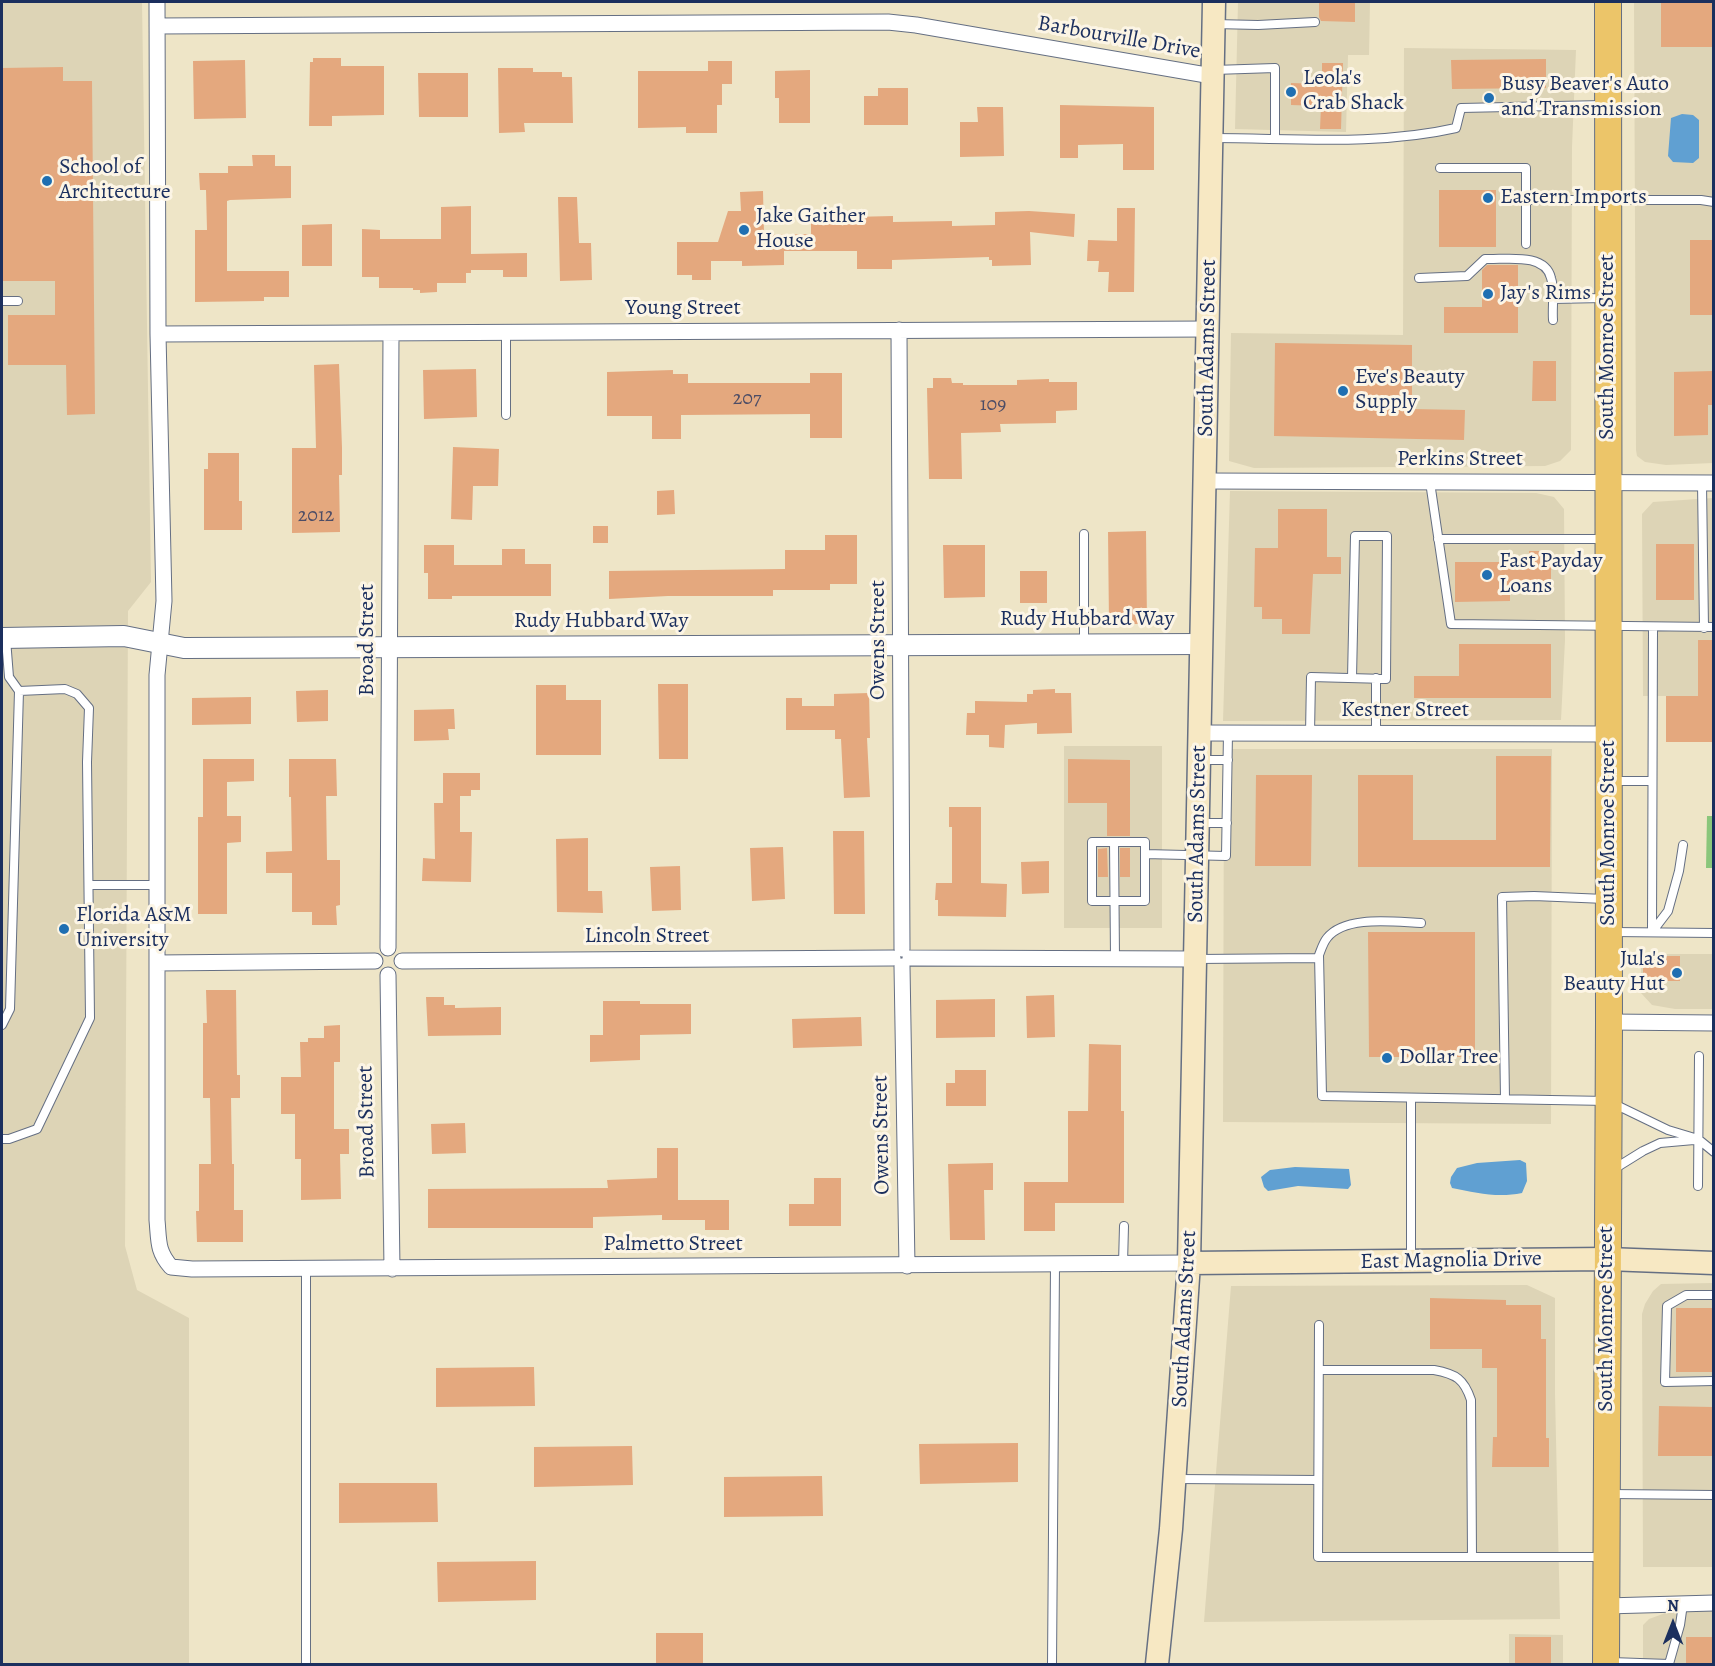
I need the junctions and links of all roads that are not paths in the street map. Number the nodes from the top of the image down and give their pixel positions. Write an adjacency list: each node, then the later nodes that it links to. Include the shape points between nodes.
1 (157, 2): 5 (street)
2 (1608, 2): 7 (main road, South Monroe Street)
3 (1214, 13): 4 (lane, via 1258,25); 6 (main road, South Adams Street)
4 (1315, 21)
5 (157, 26): 6 (street, Barbourville Drive, via 888,22); 25 (street)
6 (1212, 73): 8 (main road, South Adams Street); 9 (lane, via 1275,68)
7 (1608, 105): 9 (lane, via 1461,108 1456,128 1424,135); 12 (main road, South Monroe Street)
8 (1211, 138): 9 (lane); 21 (main road, South Adams Street)
9 (1275, 139)
10 (1440, 168): 11 (lane, via 1526,168)
11 (1526, 200): 12 (lane); 14 (lane)
12 (1608, 201): 13 (lane); 16 (main road, South Monroe Street)
13 (1713, 202)
14 (1526, 244)
15 (1419, 278): 17 (lane, via 1467,276 1485,260 1534,260 1547,268 1552,278)
16 (1608, 298): 17 (lane); 29 (main road, South Monroe Street)
17 (1552, 299): 20 (lane)
18 (2, 301): 19 (lane)
19 (18, 301)
20 (1552, 320)
21 (1209, 328): 22 (street, Young Street); 27 (main road, South Adams Street)
22 (899, 330): 23 (street, Young Street); 42 (street, Owens Street)
23 (506, 332): 24 (street, Young Street); 26 (lane)
24 (391, 333): 25 (street, Young Street); 43 (street, Broad Street)
25 (158, 334): 39 (street, via 164,601)
26 (506, 416)
27 (1206, 481): 28 (street, Perkins Street); 41 (main road, South Adams Street)
28 (1430, 482): 29 (street, Perkins Street); 32 (lane)
29 (1609, 483): 30 (street, Perkins Street); 33 (main road, South Monroe Street)
30 (1708, 483): 37 (lane)
31 (1084, 534): 40 (lane)
32 (1438, 539): 33 (lane); 34 (lane, via 1451,624)
33 (1609, 539): 34 (main road, South Monroe Street)
34 (1609, 627): 36 (lane); 51 (main road, South Monroe Street)
35 (1713, 627): 37 (lane)
36 (1653, 628): 37 (lane); 55 (lane)
37 (1704, 628)
38 (4, 638): 39 (street, Rudy Hubbard Way, via 124,636); 46 (lane, via 9,677)
39 (159, 643): 43 (street, Rudy Hubbard Way, via 184,648); 63 (street)
40 (1084, 644): 41 (street, Rudy Hubbard Way); 42 (street, Rudy Hubbard Way)
41 (1202, 644): 47 (main road, South Adams Street)
42 (901, 645): 43 (street, Rudy Hubbard Way); 71 (street, Owens Street)
43 (391, 647): 70 (street, Broad Street)
44 (1352, 678): 45 (lane); 45 (lane, via 1354,536 1387,536 1386,679); 49 (lane, via 1311,677)
45 (1376, 678): 50 (lane)
46 (19, 691): 62 (lane, via 65,689 89,708); 81 (lane, via 10,1009)
47 (1201, 733): 48 (street, Kestner Street); 52 (main road, South Adams Street)
48 (1228, 733): 49 (street, Kestner Street); 53 (lane)
49 (1310, 734): 50 (street, Kestner Street)
50 (1376, 734): 51 (street, Kestner Street)
51 (1609, 734): 54 (main road, South Monroe Street)
52 (1200, 760): 53 (lane); 56 (main road, South Adams Street)
53 (1228, 760): 57 (lane)
54 (1609, 782): 55 (lane); 64 (main road, South Monroe Street)
55 (1652, 782): 68 (lane)
56 (1199, 823): 57 (lane); 61 (main road, South Adams Street)
57 (1227, 823): 61 (lane, via 1226,856)
58 (1114, 842): 60 (lane, via 1145,842); 65 (lane); 65 (lane, via 1092,842 1092,901)
59 (1683, 845): 68 (lane, via 1668,911)
60 (1145, 854): 61 (lane); 65 (lane, via 1145,901)
61 (1198, 856): 74 (main road, South Adams Street)
62 (88, 885): 63 (lane); 86 (lane, via 90,1018 37,1129)
63 (158, 885): 77 (street)
64 (1609, 899): 67 (main road, South Monroe Street); 84 (lane, via 1502,897)
65 (1115, 901): 72 (lane)
66 (1420, 923): 73 (lane, via 1370,922 1340,927 1327,938)
67 (1609, 932): 68 (lane); 79 (main road, South Monroe Street)
68 (1652, 932): 69 (lane)
69 (1713, 933)
70 (388, 948): 75 (street, via 379,952); 76 (street, via 398,952)
71 (902, 958): 72 (street, Lincoln Street); 76 (street, Lincoln Street); 98 (street, Owens Street)
72 (1115, 958): 74 (street, Lincoln Street)
73 (1319, 958): 74 (lane); 83 (lane, via 1322,1096)
74 (1195, 959): 94 (main road, South Adams Street)
75 (375, 961): 77 (street); 78 (street, via 379,970)
76 (402, 961): 78 (street, via 398,970)
77 (157, 963): 99 (street, Palmetto Street, via 158,1220 163,1257 171,1267 192,1269)
78 (388, 975): 100 (street, Broad Street)
79 (1609, 1022): 80 (street); 85 (main road, South Monroe Street)
80 (1713, 1023)
81 (2, 1025)
82 (1699, 1056): 87 (lane)
83 (1411, 1098): 84 (lane); 93 (lane)
84 (1505, 1099): 85 (lane)
85 (1608, 1101): 87 (lane, via 1668,1130); 89 (main road, South Monroe Street)
86 (2, 1139)
87 (1698, 1139): 88 (lane); 89 (lane, via 1660,1143); 90 (lane)
88 (1713, 1152)
89 (1608, 1173): 92 (main road, South Monroe Street)
90 (1698, 1186)
91 (1124, 1226): 96 (lane)
92 (1607, 1259): 93 (main road, East Magnolia Drive); 95 (main road, East Magnolia Drive); 107 (main road, South Monroe Street)
93 (1411, 1261): 94 (main road, East Magnolia Drive)
94 (1189, 1263): 96 (street, Palmetto Street); 105 (main road, South Adams Street)
95 (1713, 1263)
96 (1123, 1264): 97 (street, Palmetto Street)
97 (1055, 1265): 98 (street, Palmetto Street); 117 (lane)
98 (907, 1266): 100 (street, Palmetto Street)
99 (306, 1269): 100 (street, Palmetto Street); 116 (lane)
100 (392, 1269)
101 (1713, 1295): 104 (lane, via 1686,1295 1667,1306 1665,1382)
102 (1319, 1325): 103 (lane)
103 (1319, 1371): 106 (lane); 109 (lane, via 1434,1370 1449,1372 1467,1388 1471,1400)
104 (1713, 1381)
105 (1174, 1479): 106 (lane); 118 (main road, South Adams Street)
106 (1318, 1480): 109 (lane, via 1318,1557)
107 (1606, 1494): 108 (lane); 110 (main road, South Monroe Street)
108 (1713, 1495)
109 (1472, 1557): 110 (lane)
110 (1606, 1557): 113 (main road, South Monroe Street)
111 (1713, 1603): 112 (street)
112 (1683, 1604): 113 (street); 115 (lane)
113 (1606, 1606): 114 (main road, South Monroe Street)
114 (1606, 1663): 115 (lane)
115 (1669, 1664)
116 (306, 1665)
117 (1052, 1665)
118 (1156, 1665)

